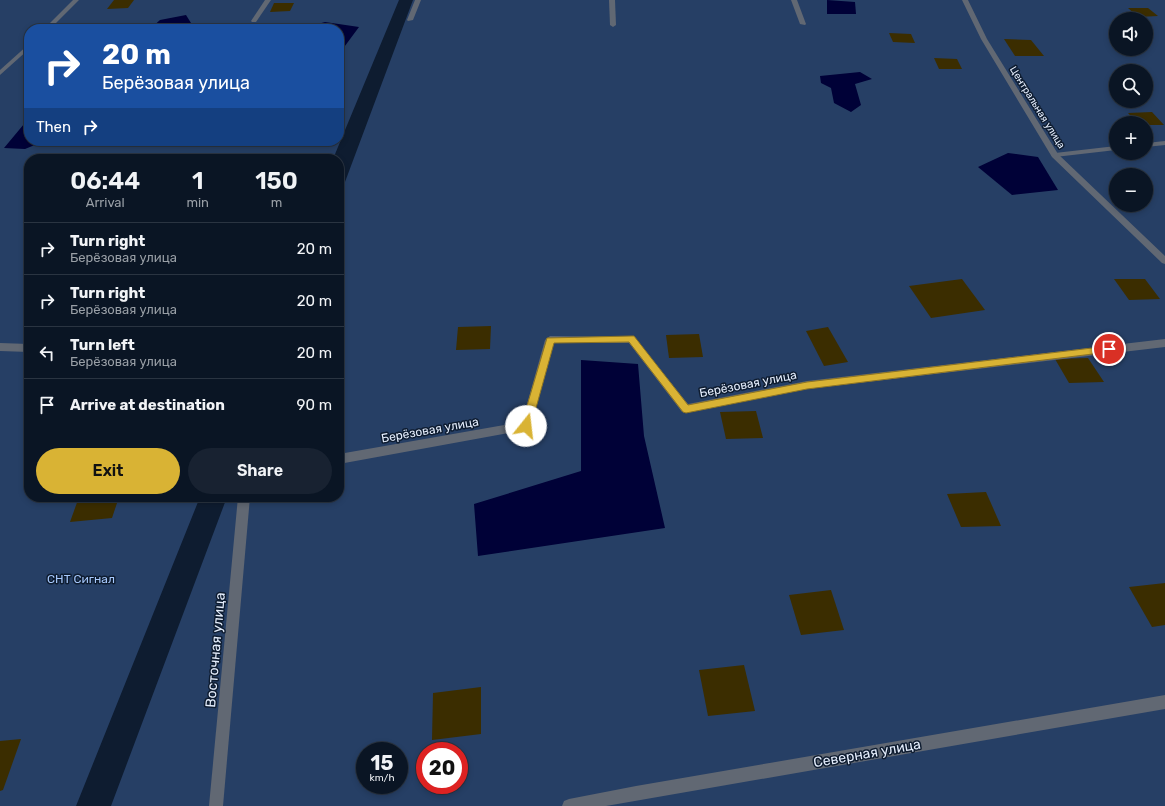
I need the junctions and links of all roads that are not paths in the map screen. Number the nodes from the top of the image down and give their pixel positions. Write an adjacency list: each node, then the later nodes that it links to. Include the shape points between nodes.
1 (76, 0): 9 (street)
2 (268, 0): 8 (street)
3 (418, 0): 7 (street)
4 (612, 0): 11 (street)
5 (794, 0): 10 (street)
6 (965, 0): 17 (street, Центральная улица, via 984,39)
7 (410, 20)
8 (254, 21)
9 (52, 24)
10 (803, 24)
11 (613, 26)
12 (24, 51): 13 (street)
13 (0, 73)
14 (1165, 144): 15 (street)
15 (1153, 145)
16 (1109, 149): 17 (street)
17 (1055, 155): 18 (street, Центральная улица)
18 (1165, 261)
19 (1165, 343): 22 (street, Берёзовая улица, via 807,385 686,409 631,339 550,340 526,426)
20 (0, 347): 21 (street)
21 (24, 348)
22 (344, 458)
23 (244, 502): 25 (street, Восточная улица)
24 (1165, 702): 26 (street, Северная улица)
25 (216, 806)
26 (569, 806)

